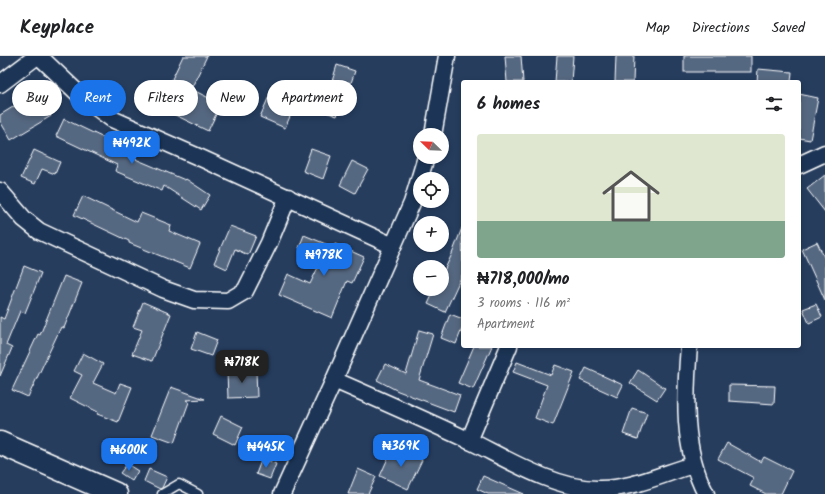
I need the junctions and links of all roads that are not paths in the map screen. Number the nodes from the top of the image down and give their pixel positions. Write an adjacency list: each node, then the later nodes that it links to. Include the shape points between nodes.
1 (38, 56): 3 (street); 9 (street, via 82,97 112,119)
2 (447, 56): 4 (street)
3 (0, 84)
4 (433, 128)
5 (825, 153): 7 (street)
6 (424, 164): 10 (street, via 412,203)
7 (801, 164)
8 (0, 191): 9 (street, via 24,219 39,231 163,289 194,300 214,302 228,301 245,291)
9 (288, 197): 10 (street)
10 (393, 246): 13 (street)
11 (507, 348): 14 (street)
12 (689, 348): 16 (street, via 686,416)
13 (334, 380): 14 (street); 20 (street)
14 (469, 441): 16 (street, via 525,469 572,487 628,487)
15 (0, 443): 17 (street)
16 (693, 465): 21 (street)
17 (116, 494)
18 (162, 494): 19 (lane, via 179,484)
19 (198, 494)
20 (282, 494)
21 (706, 494)

